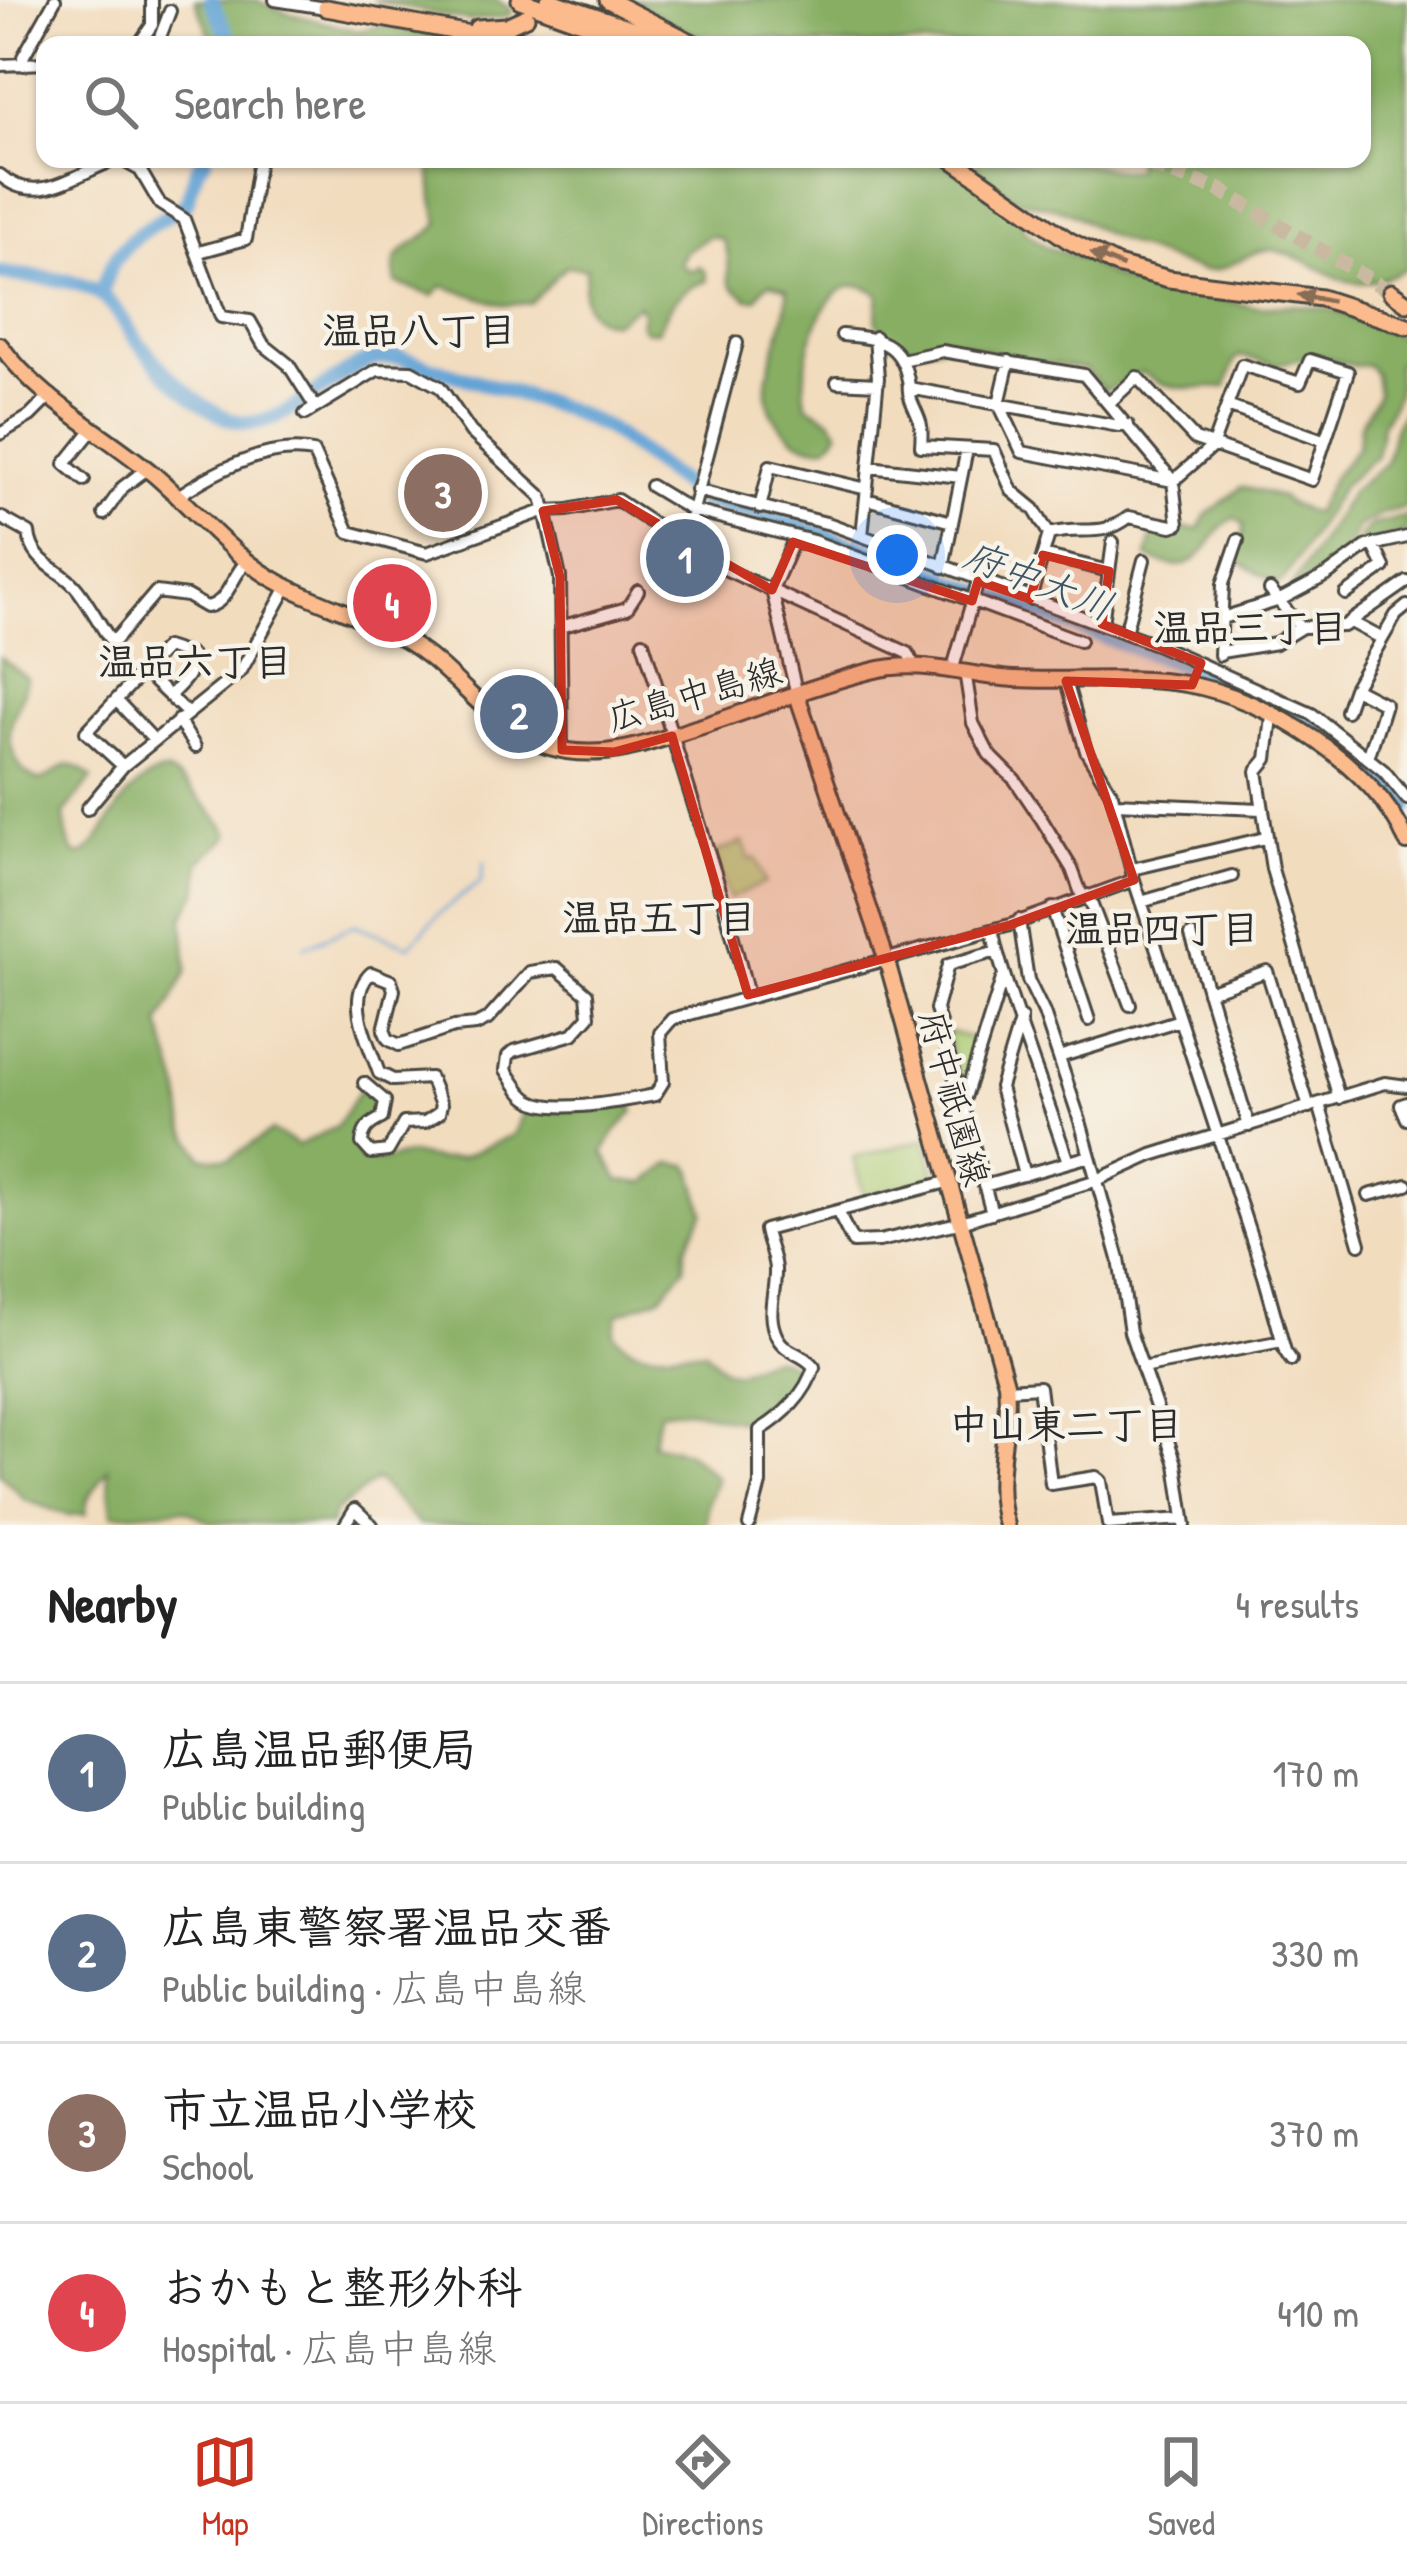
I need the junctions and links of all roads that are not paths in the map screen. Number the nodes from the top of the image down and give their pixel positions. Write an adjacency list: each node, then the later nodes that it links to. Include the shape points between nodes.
1 (55, 0): 17 (street)
2 (152, 0): 9 (street)
3 (275, 0): 6 (street)
4 (549, 0): 13 (highway)
5 (608, 0): 14 (highway)
6 (326, 8): 7 (highway, via 478,29 497,28); 11 (highway)
7 (523, 8): 12 (highway)
8 (170, 10): 10 (street)
9 (155, 36)
10 (157, 36)
11 (481, 36)
12 (616, 36)
13 (653, 36)
14 (679, 36)
15 (36, 64): 17 (street)
16 (0, 65): 17 (street)
17 (23, 65)
18 (99, 168): 22 (street, via 56,188 12,185)
19 (136, 168): 23 (street, via 184,219)
20 (258, 168): 23 (street, via 246,238)
21 (965, 168): 26 (highway, one-way to 21, via 1321,298 1151,276 1100,257)
22 (0, 175)
23 (200, 253): 57 (street, via 221,317 250,322 288,364 311,408 377,370 424,376 542,496)
24 (1390, 292): 25 (highway)
25 (1407, 303)
26 (1407, 326)
27 (842, 335): 28 (street)
28 (874, 338): 31 (street); 34 (street)
29 (737, 344): 52 (street)
30 (0, 345): 36 (main road, 広島中島線)
31 (902, 360): 32 (street, via 942,351); 35 (street)
32 (1009, 361): 37 (street, via 1084,375); 38 (street)
33 (837, 382): 34 (street)
34 (878, 384): 46 (street)
35 (909, 388): 38 (street); 45 (street, via 923,420 921,446)
36 (51, 395): 41 (main road, 広島中島線); 42 (street)
37 (1108, 403): 40 (street); 44 (street, via 1137,376)
38 (999, 404): 40 (street); 50 (street, via 1022,452)
39 (1227, 406): 43 (street); 43 (street, via 1241,364 1300,383 1310,360 1348,372); 44 (street)
40 (1128, 424): 50 (street)
41 (94, 428): 47 (main road, 広島中島線); 49 (street, via 65,464)
42 (0, 434)
43 (1323, 440): 44 (street, via 1312,480)
44 (1212, 447): 50 (street)
45 (967, 449): 48 (street); 61 (street, via 994,451 1012,490)
46 (869, 466): 48 (street); 53 (street)
47 (147, 469): 54 (main road, 広島中島線); 58 (street)
48 (961, 477): 60 (street)
49 (84, 480)
50 (1173, 481): 61 (street, via 1178,524 1129,517 1113,530)
51 (651, 486): 56 (street)
52 (696, 490): 55 (street); 56 (street)
53 (866, 494): 55 (street, via 770,466); 60 (street); 62 (street)
54 (178, 496): 57 (street, via 244,461 301,449 320,460 343,524 362,538 427,553); 71 (main road, 広島中島線)
55 (760, 508): 62 (street)
56 (691, 510): 65 (street); 68 (street)
57 (543, 511): 65 (street, via 617,500); 88 (street, via 560,577)
58 (104, 514)
59 (0, 517): 71 (street, via 28,533 36,557 75,585 115,640 156,592 206,608 219,604)
60 (952, 522): 72 (street)
61 (1049, 534): 69 (street)
62 (862, 536): 72 (street)
63 (1407, 537): 67 (street)
64 (1238, 541): 85 (street, via 1222,584)
65 (678, 542): 78 (street)
66 (1113, 542): 73 (street)
67 (1373, 544): 80 (street, via 1384,567); 82 (street)
68 (829, 547): 78 (street, via 794,542); 83 (street)
69 (1043, 555): 73 (street); 81 (street)
70 (1144, 560): 90 (street)
71 (247, 561): 76 (main road, 広島中島線)
72 (943, 567): 74 (street)
73 (1109, 571): 87 (street)
74 (978, 581): 81 (street); 83 (street)
75 (1407, 581): 86 (street)
76 (287, 587): 106 (street, via 242,671); 111 (main road, 広島中島線, via 402,639 502,725)
77 (638, 590): 88 (street, via 627,608)
78 (772, 590): 95 (street, via 908,653); 102 (street)
79 (1270, 590): 82 (street)
80 (1346, 594)
81 (1030, 598): 87 (street)
82 (1280, 600): 85 (street); 89 (street)
83 (972, 601): 93 (street); 97 (street)
84 (1407, 606): 91 (street)
85 (1222, 618): 94 (street)
86 (1352, 622): 89 (street); 91 (street)
87 (1102, 624): 90 (street)
88 (560, 627): 111 (street)
89 (1301, 628): 94 (street, via 1276,643)
90 (1125, 633): 96 (street)
91 (1382, 638): 101 (street)
92 (643, 641): 108 (street)
93 (1080, 641)
94 (1221, 652): 96 (street)
95 (914, 665): 97 (main road, 広島中島線); 102 (main road, 広島中島線)
96 (1207, 666): 100 (street); 112 (street, via 1312,714)
97 (959, 669): 99 (main road, 広島中島線); 122 (street, via 981,739 1042,820)
98 (143, 671): 103 (street); 103 (street, via 166,647 191,655 191,672); 104 (street)
99 (1066, 681): 100 (main road, 広島中島線); 115 (street, via 1086,751)
100 (1192, 685): 107 (main road, 広島中島線)
101 (1354, 688): 105 (street); 112 (street, via 1385,704)
102 (797, 695): 108 (main road, 広島中島線); 129 (main road, 府中祇園線)
103 (170, 696): 106 (street)
104 (116, 700): 109 (street); 113 (street, via 86,732)
105 (1346, 711)
106 (182, 717): 109 (street); 110 (street)
107 (1273, 717): 117 (street, via 1268,759 1257,771); 119 (main road, 広島中島線, via 1360,776)
108 (672, 736): 111 (main road, 広島中島線, via 614,752); 132 (street)
109 (153, 740): 113 (street)
110 (195, 747)
111 (562, 750)
112 (1368, 758): 114 (street)
113 (123, 766): 116 (street)
114 (1407, 799)
115 (1115, 803): 117 (street); 120 (street)
116 (87, 809)
117 (1262, 809): 118 (street)
118 (1264, 838): 120 (street); 140 (street)
119 (1407, 840)
120 (1133, 875): 122 (street); 123 (street)
121 (1232, 876): 123 (street)
122 (1085, 896): 124 (street); 133 (street)
123 (1141, 902): 136 (street)
124 (1052, 908): 125 (street); 135 (street)
125 (1019, 920): 126 (street); 137 (street, via 1028,980)
126 (992, 930): 128 (street); 129 (street)
127 (1191, 935): 131 (street)
128 (998, 951): 130 (street); 143 (street, via 948,965 936,1009)
129 (886, 958): 132 (street); 151 (main road, 府中祇園線)
130 (1004, 974): 134 (street); 143 (street)
131 (1208, 992): 142 (street, via 1267,970); 145 (street)
132 (748, 995): 138 (street, via 664,1024 663,1082 655,1095 536,1104 506,1070 508,1056 573,1034 589,1016 587,994 557,968 530,972 476,1025 399,1045 384,1030 392,981 371,973 360,989 360,1020 379,1072 393,1080 430,1078 439,1113 404,1124 388,1151 371,1154 363,1134 382,1118 385,1101)
133 (1130, 1005)
134 (1021, 1018): 148 (street); 149 (street, via 1000,1088)
135 (1089, 1020)
136 (1180, 1020): 137 (street); 146 (street)
137 (1059, 1057): 147 (street)
138 (364, 1083)
139 (1407, 1086): 140 (street, via 1396,1081)
140 (1339, 1097): 142 (street)
141 (1407, 1102): 144 (street)
142 (1314, 1105): 145 (street); 158 (street)
143 (962, 1107): 153 (street)
144 (1407, 1119)
145 (1249, 1126): 146 (street)
146 (1217, 1135): 150 (street); 159 (street)
147 (1090, 1156): 148 (street); 150 (street)
148 (1068, 1162): 149 (street)
149 (1024, 1175): 153 (street)
150 (1096, 1180): 156 (street); 161 (street)
151 (947, 1182): 155 (street); 157 (main road, 府中祇園線)
152 (1407, 1185): 154 (street)
153 (984, 1186): 156 (street)
154 (1370, 1195)
155 (837, 1211): 157 (street, via 857,1243); 166 (street, via 765,1230 775,1265 775,1334 814,1367 786,1412 760,1430 760,1484)
156 (992, 1213): 157 (street)
157 (958, 1223): 162 (main road, 府中祇園線)
158 (1360, 1244)
159 (1282, 1341): 160 (street); 161 (street)
160 (1291, 1360)
161 (1142, 1369): 163 (street, via 1176,1464)
162 (1007, 1389): 163 (street, via 1039,1387 1051,1484 1101,1481 1108,1524); 167 (main road, 府中祇園線, via 999,1490)
163 (1184, 1522)
164 (345, 1525): 165 (street, via 356,1509)
165 (372, 1525)
166 (749, 1525)
167 (1006, 1525)

